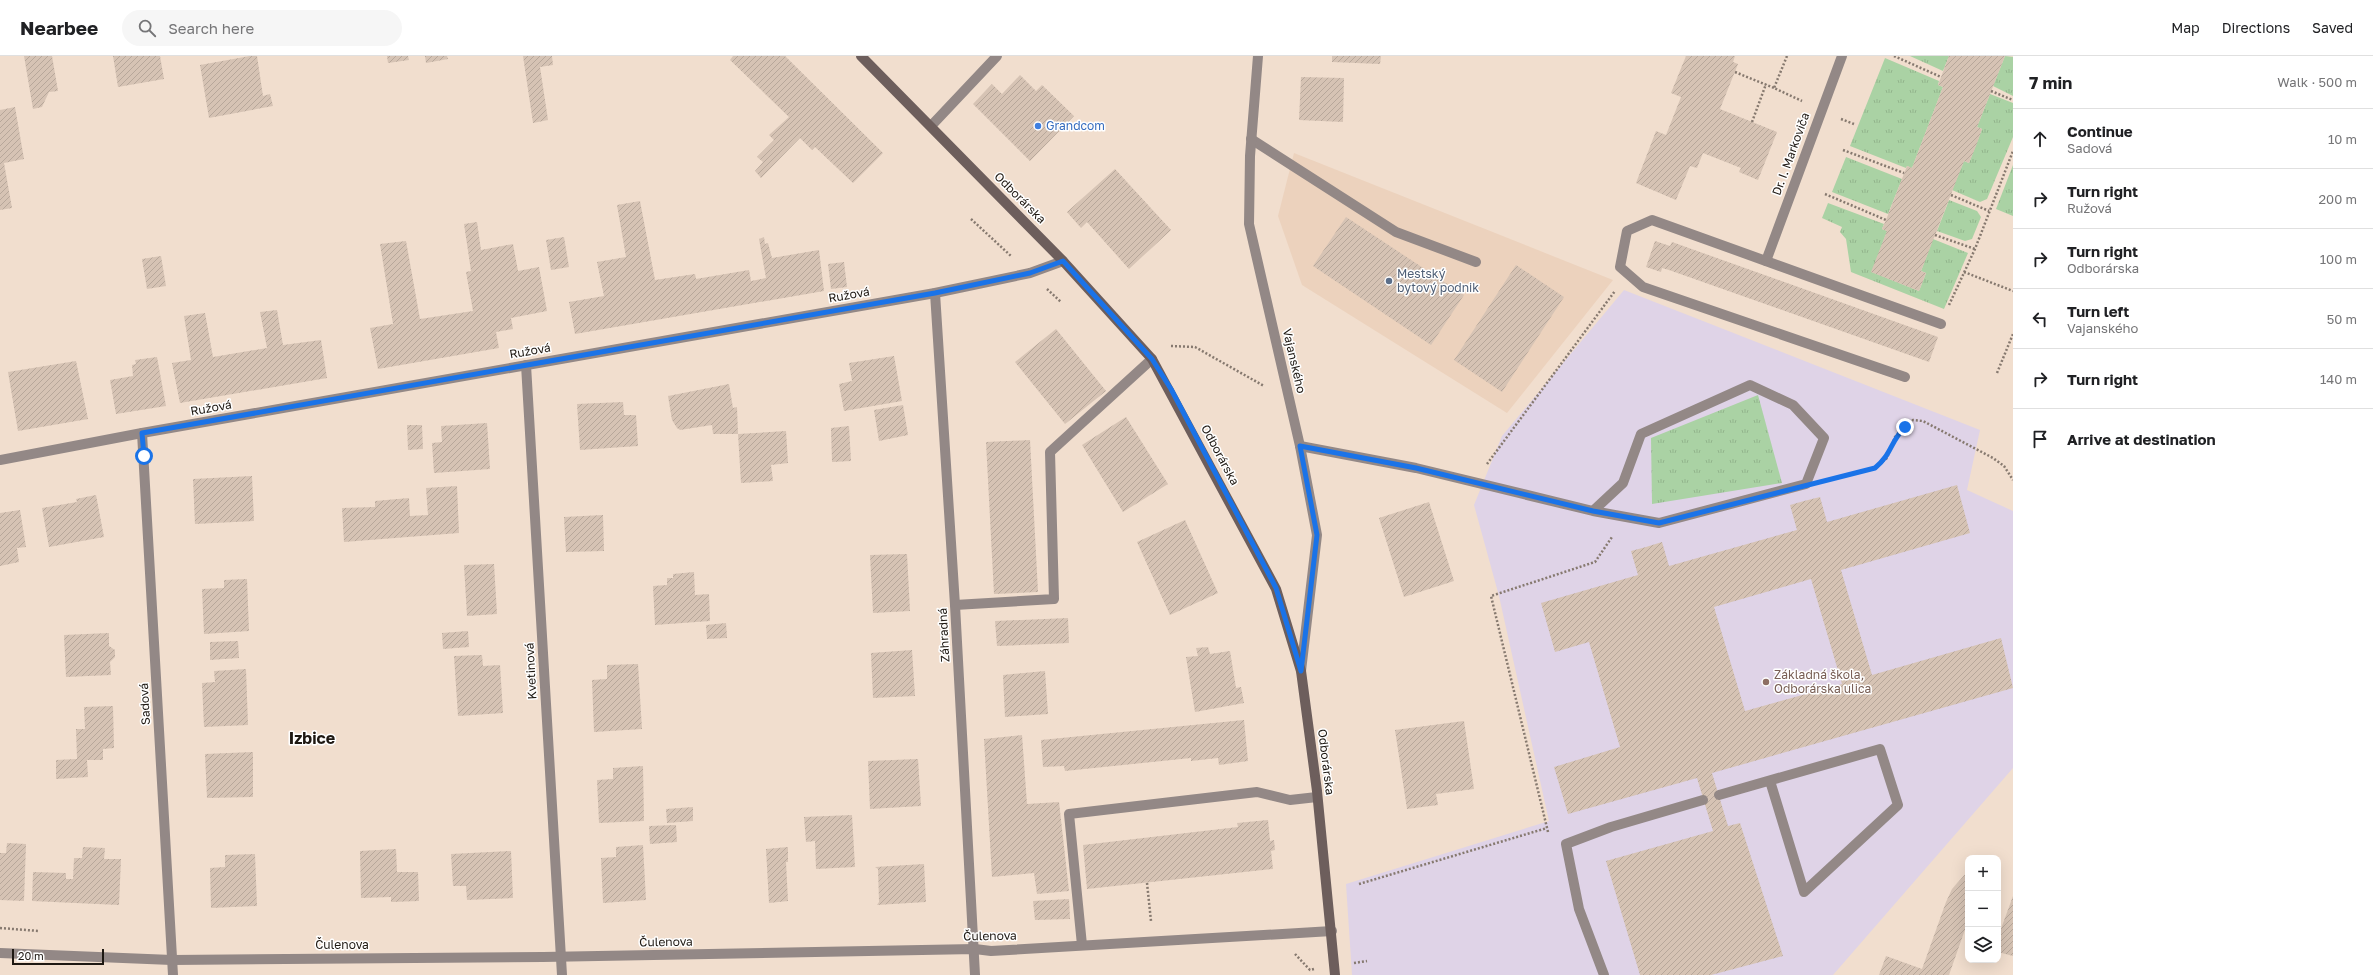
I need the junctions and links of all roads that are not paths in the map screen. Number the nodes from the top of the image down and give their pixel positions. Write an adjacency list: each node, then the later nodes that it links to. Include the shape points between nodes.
1 (861, 56): 5 (main road, Odborárska)
2 (997, 56): 5 (street)
3 (1258, 56): 6 (street, Vajanského)
4 (1842, 56): 8 (street, Dr. I. Markoviča)
5 (931, 126): 7 (main road, Odborárska)
6 (1251, 139): 9 (street, via 1396,232); 16 (street, Vajanského, via 1249,224)
7 (1063, 261): 10 (street, Ružová, via 1030,273); 12 (main road, Odborárska)
8 (1766, 261): 11 (street); 14 (street, via 1652,220 1627,231 1620,267 1643,287)
9 (1476, 262)
10 (935, 293): 13 (street, Ružová); 19 (street, Záhradná)
11 (1941, 324)
12 (1152, 359): 19 (street, via 1050,452 1054,599); 20 (main road, Odborárska, via 1276,588)
13 (526, 365): 15 (street, Ružová); 29 (street, Kvetinová)
14 (1905, 377)
15 (142, 433): 17 (street, Ružová); 30 (street, Sadová)
16 (1300, 446): 18 (street, via 1416,468); 20 (street, Vajanského, via 1317,535)
17 (0, 460)
18 (1593, 511): 18 (street, via 1623,483 1640,434 1750,385 1793,405 1824,438 1806,484 1659,523)
19 (955, 605): 27 (street, Záhradná)
20 (1301, 671): 23 (main road, Odborárska)
21 (1770, 781): 21 (street, via 1880,749 1898,805 1804,892); 22 (street)
22 (1719, 795)
23 (1318, 797): 25 (main road, Odborárska); 26 (street, via 1290,800 1257,792 1069,814)
24 (1704, 800): 35 (street, via 1611,827 1566,844 1579,909)
25 (1332, 931): 26 (street, Čulenova); 34 (main road, Odborárska)
26 (1082, 945): 27 (street, Čulenova, via 991,951)
27 (975, 949): 29 (street, Čulenova); 33 (street, Záhradná)
28 (0, 953): 30 (street, Čulenova)
29 (560, 956): 30 (street, Čulenova); 32 (street, Kvetinová)
30 (172, 960): 31 (street, Sadová)
31 (173, 975)
32 (562, 975)
33 (975, 975)
34 (1335, 975)
35 (1604, 975)

